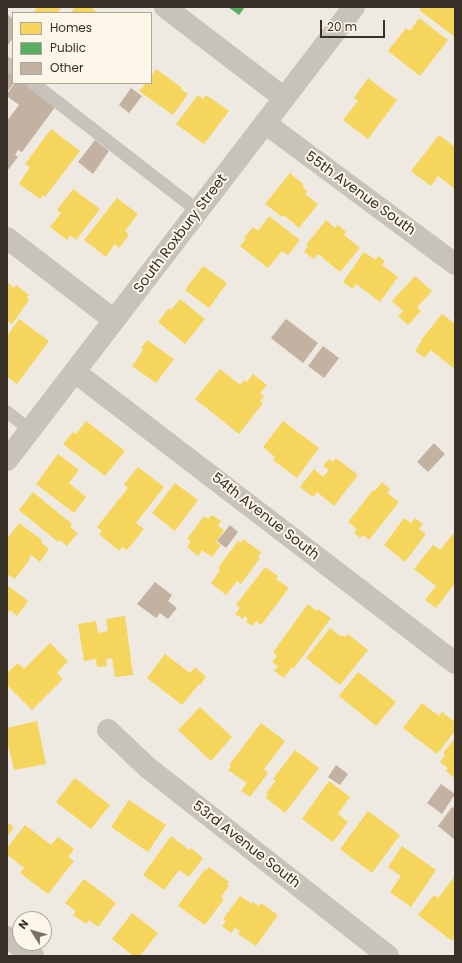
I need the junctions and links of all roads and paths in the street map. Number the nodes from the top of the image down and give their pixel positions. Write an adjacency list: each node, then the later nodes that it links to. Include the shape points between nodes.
1 (165, 7): 4 (street)
2 (354, 7): 4 (street, South Roxbury Street)
3 (34, 84): 6 (lane)
4 (284, 98): 5 (street, South Roxbury Street)
5 (265, 123): 6 (street, South Roxbury Street); 8 (street, 55th Avenue South)
6 (198, 211): 9 (street, South Roxbury Street)
7 (7, 238): 9 (street)
8 (455, 264)
9 (114, 320): 10 (street, South Roxbury Street)
10 (75, 372): 12 (street, South Roxbury Street); 14 (street, 54th Avenue South)
11 (7, 412): 12 (lane)
12 (30, 430): 13 (street, South Roxbury Street)
13 (7, 460)
14 (455, 663)
15 (108, 730): 18 (street, 53rd Avenue South, via 147,767)
16 (7, 937): 17 (street)
17 (33, 956)
18 (388, 956)

